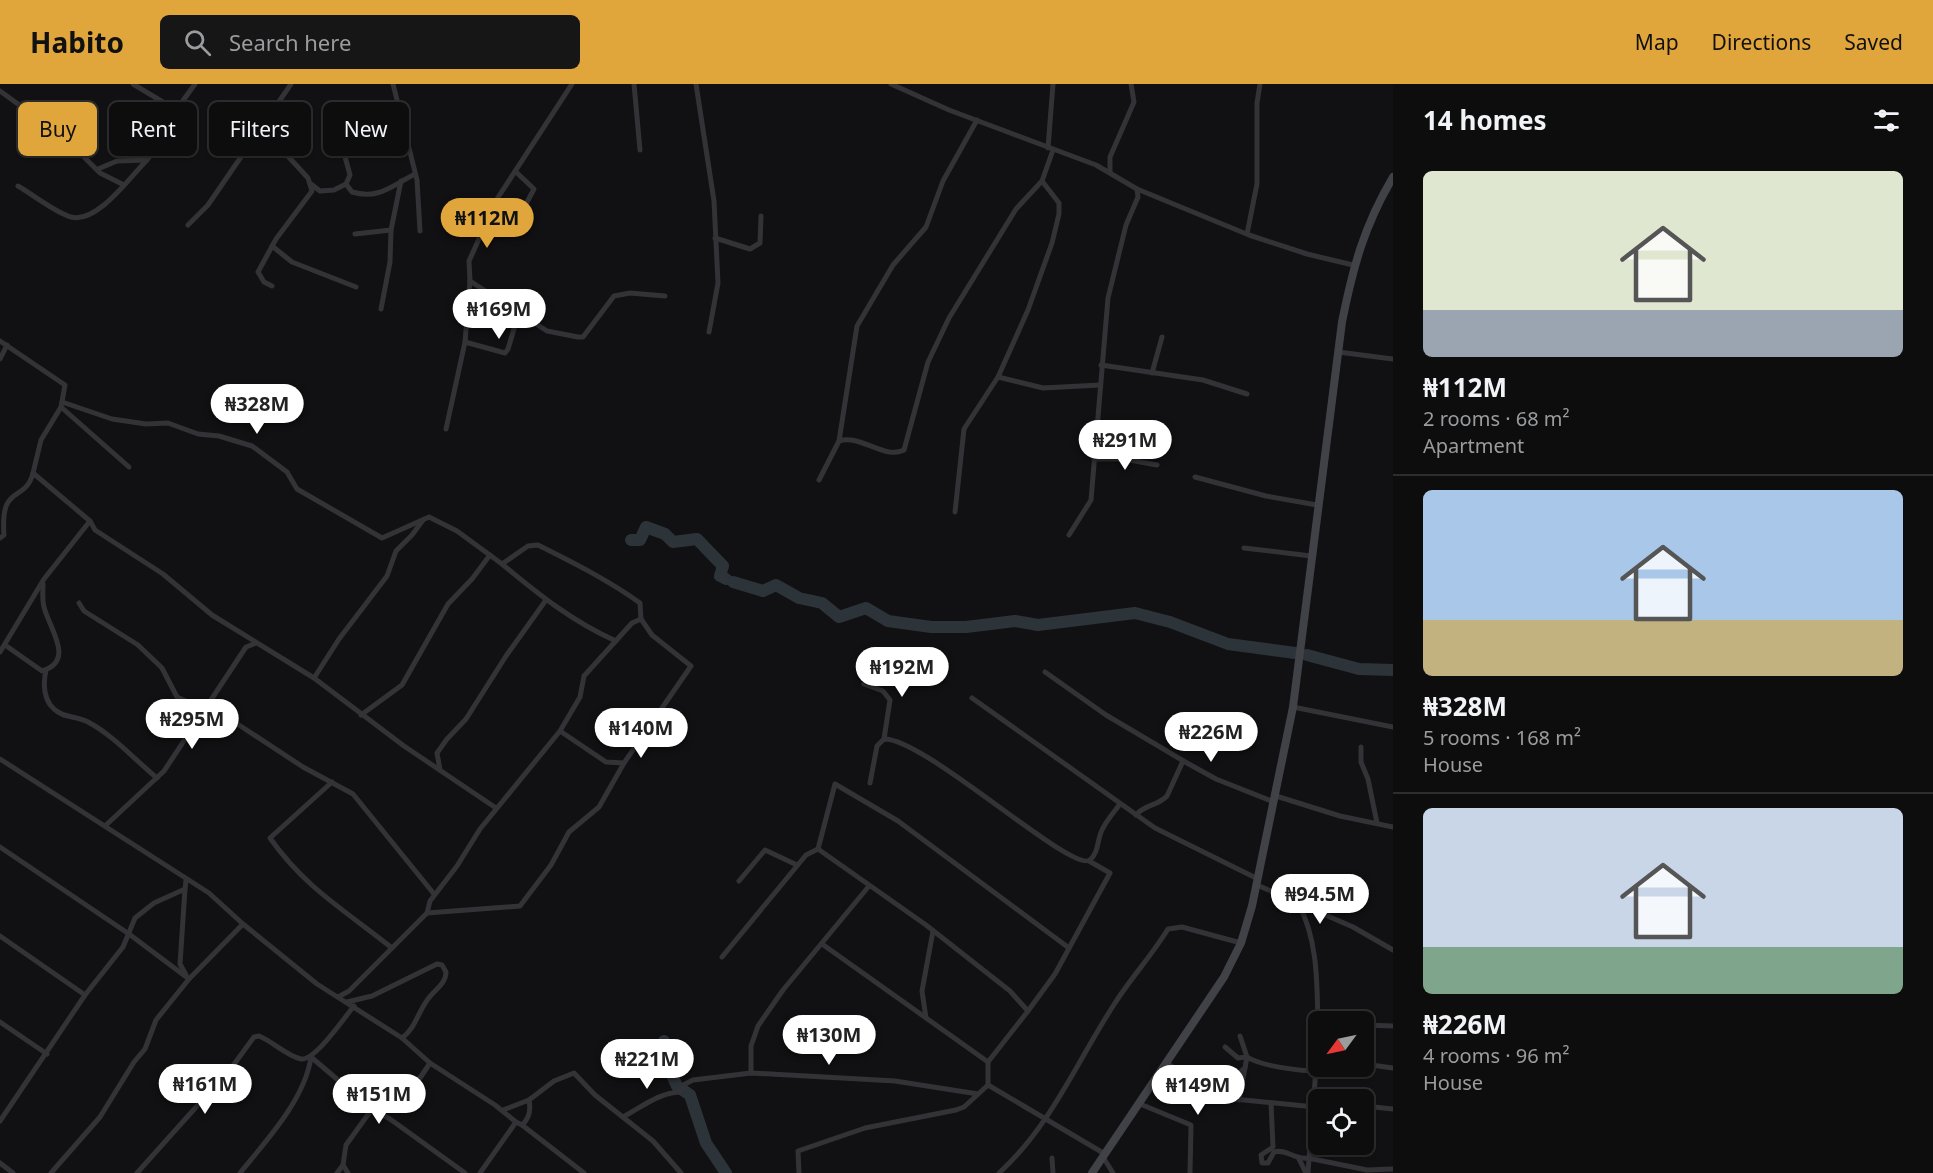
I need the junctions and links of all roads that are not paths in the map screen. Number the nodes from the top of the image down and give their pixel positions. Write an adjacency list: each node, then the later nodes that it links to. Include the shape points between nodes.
1 (133, 84): 13 (street)
2 (195, 84): 14 (street)
3 (291, 84): 15 (street)
4 (393, 84): 27 (street)
5 (572, 84): 25 (street)
6 (634, 84): 18 (street)
7 (696, 84): 43 (street, via 714,201)
8 (891, 84): 16 (street)
9 (1053, 84): 17 (street)
10 (1131, 84): 26 (street, via 1134,102 1110,158)
11 (1260, 84): 42 (street, via 1257,184)
12 (0, 91): 24 (street, via 66,139)
13 (164, 102)
14 (183, 102)
15 (279, 102)
16 (977, 120): 17 (street); 67 (street, via 943,181 926,227 893,265 856,326)
17 (1050, 149): 26 (street); 30 (street)
18 (640, 150)
19 (150, 156): 23 (street)
20 (242, 156): 38 (street, via 208,205)
21 (287, 156): 31 (street)
22 (345, 156): 33 (street, via 350,175)
23 (147, 160): 24 (street, via 117,161); 32 (street)
24 (98, 169): 32 (street)
25 (515, 171): 37 (street, via 534,189); 46 (street, via 478,238 469,261)
26 (1110, 172): 35 (street)
27 (415, 174): 29 (street); 40 (street)
28 (1393, 177): 45 (street, via 1365,230)
29 (401, 181): 33 (street, via 390,190 374,194 352,192); 39 (street)
30 (1042, 181): 62 (street, via 1059,203 1059,214 1048,260); 67 (street, via 1016,209 953,310 928,362 904,450 891,452 854,439)
31 (311, 183): 33 (street, via 320,191); 44 (street, via 309,197)
32 (122, 184): 34 (street, via 99,211 85,218 71,217)
33 (346, 184)
34 (18, 186)
35 (1137, 189): 42 (street); 60 (street, via 1138,197 1126,225 1108,298)
36 (761, 216): 43 (street, via 761,237 755,248)
37 (516, 224)
38 (188, 225)
39 (391, 230): 41 (street); 50 (street, via 390,262)
40 (420, 231)
41 (355, 234)
42 (1246, 234): 45 (street, via 1307,255)
43 (715, 238): 52 (street, via 718,283)
44 (272, 246): 47 (street, via 258,272); 48 (street, via 292,262)
45 (1353, 265): 57 (street)
46 (470, 281): 51 (street); 55 (street)
47 (272, 286)
48 (356, 287)
49 (665, 296): 51 (street, via 614,296 583,337 547,331)
50 (381, 309)
51 (519, 312): 55 (street, via 505,353)
52 (709, 332)
53 (1162, 337): 61 (street)
54 (0, 341): 56 (street)
55 (465, 342): 66 (street)
56 (7, 345): 58 (street); 65 (street, via 65,385)
57 (1338, 351): 59 (street); 74 (street)
58 (0, 359)
59 (1393, 359)
60 (1101, 365): 61 (street); 63 (street)
61 (1152, 373): 64 (street, via 1203,380)
62 (998, 377): 63 (street, via 1043,388); 75 (street, via 964,429)
63 (1100, 386): 68 (street)
64 (1247, 394)
65 (62, 404): 70 (street); 71 (street, via 40,440); 76 (street, via 112,419 168,423 252,446 288,471 297,489 382,538)
66 (446, 429)
67 (839, 441): 73 (street)
68 (1094, 459): 69 (street); 78 (street, via 1091,500)
69 (1157, 465)
70 (129, 467)
71 (33, 473): 77 (street); 79 (street, via 31,481 4,506 4,535)
72 (1195, 477): 74 (street)
73 (819, 480)
74 (1317, 505): 82 (street)
75 (955, 512)
76 (423, 519): 81 (street, via 439,520); 96 (street, via 396,551 387,576)
77 (90, 521): 84 (street); 88 (street, via 95,530)
78 (1070, 535)
79 (0, 538)
80 (1244, 548): 82 (street)
81 (490, 555): 83 (street); 101 (street, via 448,604 402,685)
82 (1311, 556): 99 (street)
83 (502, 564): 85 (street); 87 (street, via 528,546 538,545 604,579 640,603)
84 (44, 579): 91 (street); 94 (street, via 43,605 60,654)
85 (546, 600): 89 (street); 106 (street, via 466,719)
86 (79, 603): 100 (street, via 84,611 119,632 162,668 177,697)
87 (641, 620): 89 (street, via 632,623); 110 (street, via 652,635 691,666)
88 (243, 633): 90 (street); 92 (street)
89 (616, 641): 103 (street, via 584,676 580,697)
90 (256, 643): 92 (street); 96 (street)
91 (5, 645): 93 (street); 94 (street)
92 (246, 647): 100 (street)
93 (0, 652)
94 (45, 670): 112 (street, via 45,694 54,709 87,722)
95 (1045, 672): 109 (street, via 1106,715)
96 (314, 678): 101 (street)
97 (864, 684): 104 (street, via 883,691 890,700)
98 (972, 698): 116 (street)
99 (1293, 707): 102 (street); 115 (street)
100 (205, 709): 112 (street); 113 (street, via 239,725)
101 (361, 714): 107 (street)
102 (1393, 727)
103 (560, 730): 110 (street, via 606,762); 117 (street)
104 (884, 738): 114 (street, via 878,746); 124 (street, via 909,746 968,784 1062,853)
105 (1361, 747): 119 (street, via 1361,762)
106 (437, 753): 107 (street); 111 (street)
107 (424, 757): 111 (street)
108 (0, 759): 120 (street)
109 (1183, 761): 115 (street, via 1216,779); 118 (street, via 1163,801 1146,805)
110 (624, 763): 133 (street, via 599,807 569,832 551,865 520,906)
111 (440, 770): 117 (street)
112 (157, 778): 120 (street)
113 (332, 782): 131 (street, via 353,794); 140 (street, via 270,838 315,890)
114 (870, 783)
115 (1275, 799): 119 (street); 128 (street)
116 (1120, 804): 118 (street); 124 (street, via 1101,832)
117 (496, 808): 131 (street)
118 (1136, 815): 128 (street)
119 (1377, 823): 121 (street)
120 (105, 826): 126 (street)
121 (1393, 827)
122 (0, 846): 136 (street)
123 (818, 849): 125 (street, via 810,851); 129 (street); 141 (street, via 835,784 898,821)
124 (1089, 861): 141 (street, via 1110,873)
125 (797, 865): 127 (street, via 765,850); 143 (street)
126 (186, 880): 130 (street); 134 (street, via 209,893)
127 (739, 881)
128 (1258, 882): 132 (street); 138 (street)
129 (869, 886): 135 (street); 139 (street)
130 (185, 889): 136 (street, via 141,912); 144 (street, via 180,964)
131 (434, 894): 133 (street)
132 (1297, 902): 142 (street); 150 (street, via 1308,927)
133 (427, 914): 140 (street)
134 (243, 924): 144 (street); 146 (street)
135 (933, 931): 149 (street, via 1011,991); 151 (street, via 922,991)
136 (129, 934): 144 (street); 145 (street)
137 (0, 936): 145 (street)
138 (1241, 943): 163 (street, via 1224,977); 182 (street, via 1182,927 1168,929 1115,1003)
139 (822, 944): 151 (street); 168 (street, via 758,1026 751,1046)
140 (392, 948): 146 (street)
141 (1069, 948): 149 (street)
142 (1393, 950)
143 (722, 957)
144 (189, 979): 194 (street, via 156,1020 145,1049 100,1117)
145 (85, 995): 158 (street)
146 (338, 997): 147 (street)
147 (347, 1002): 148 (street); 156 (street, via 372,996 442,965 446,972 444,981)
148 (354, 1006): 156 (street); 159 (street)
149 (1028, 1011): 161 (street)
150 (1318, 1011)
151 (926, 1018): 161 (street)
152 (0, 1022): 158 (street)
153 (1374, 1025): 154 (street)
154 (1393, 1026)
155 (1240, 1036): 160 (street)
156 (402, 1038): 162 (street)
157 (1225, 1047): 160 (street, via 1238,1058)
158 (47, 1054): 183 (street)
159 (310, 1057): 178 (street); 195 (street, via 298,1058 267,1039 254,1037); 196 (street, via 301,1088)
160 (1247, 1057): 165 (street); 167 (street, via 1292,1071)
161 (988, 1062): 170 (street)
162 (430, 1063): 178 (street, via 420,1078 406,1083); 180 (street)
163 (1167, 1063): 169 (street, via 1189,1078); 176 (street)
164 (1374, 1066): 166 (street)
165 (1245, 1068): 169 (street); 173 (street)
166 (1393, 1068)
167 (1308, 1071)
168 (751, 1073): 171 (street, via 895,1081); 181 (street, via 702,1077 685,1084 680,1092 655,1098)
169 (1213, 1083): 173 (street, via 1223,1098)
170 (988, 1085): 171 (street); 182 (street)
171 (978, 1094): 203 (street, via 956,1110 865,1128 798,1151)
172 (529, 1100): 180 (street); 181 (street, via 554,1081 574,1073); 184 (street, via 527,1120)
173 (1239, 1100): 174 (street)
174 (1271, 1103): 175 (street); 187 (street, via 1273,1147 1261,1155 1262,1163 1268,1163 1274,1152 1279,1151)
175 (1308, 1103)
176 (1140, 1104): 186 (street); 208 (street, via 1191,1125)
177 (1374, 1107): 179 (street)
178 (372, 1109): 191 (street, via 346,1145); 199 (street)
179 (1393, 1109)
180 (503, 1110): 184 (street)
181 (623, 1118): 202 (street, via 653,1142)
182 (1047, 1118): 186 (street); 204 (street, via 1024,1151)
183 (0, 1121)
184 (519, 1124): 200 (street); 201 (street)
185 (1308, 1155): 189 (street)
186 (1104, 1156): 206 (street); 207 (street)
187 (1298, 1157): 189 (street); 209 (street)
188 (1052, 1158): 205 (street)
189 (1308, 1158): 192 (street, via 1367,1170); 209 (street)
190 (0, 1163): 193 (street)
191 (342, 1165): 197 (street); 198 (street)
192 (1393, 1169)
193 (14, 1173)
194 (51, 1173)
195 (137, 1173)
196 (240, 1173)
197 (337, 1173)
198 (348, 1173)
199 (465, 1173)
200 (480, 1173)
201 (584, 1173)
202 (681, 1173)
203 (799, 1173)
204 (999, 1173)
205 (1053, 1173)
206 (1092, 1173)
207 (1113, 1173)
208 (1190, 1173)
209 (1307, 1173)

